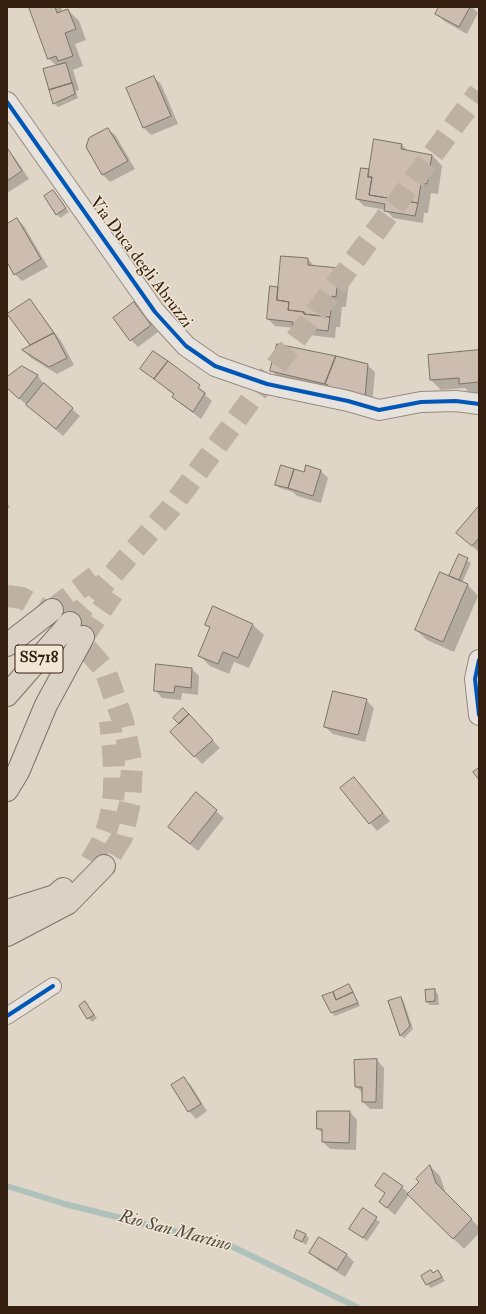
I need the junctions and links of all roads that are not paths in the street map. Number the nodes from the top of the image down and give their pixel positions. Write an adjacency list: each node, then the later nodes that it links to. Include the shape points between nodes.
1 (7, 102): 2 (street, Via Duca degli Abruzzi, via 155,312 186,346 215,366 267,384 378,410 421,402 456,401)
2 (479, 404)
3 (52, 610): 4 (highway, SS718)
4 (7, 645)
5 (479, 660): 7 (street, via 475,679)
6 (7, 695): 8 (highway, SS718, via 76,630 18,772)
7 (479, 715)
8 (7, 790)
9 (7, 911): 10 (highway, via 55,896 98,864 68,902)
10 (7, 935)
11 (53, 986): 12 (street)
12 (7, 1016)

